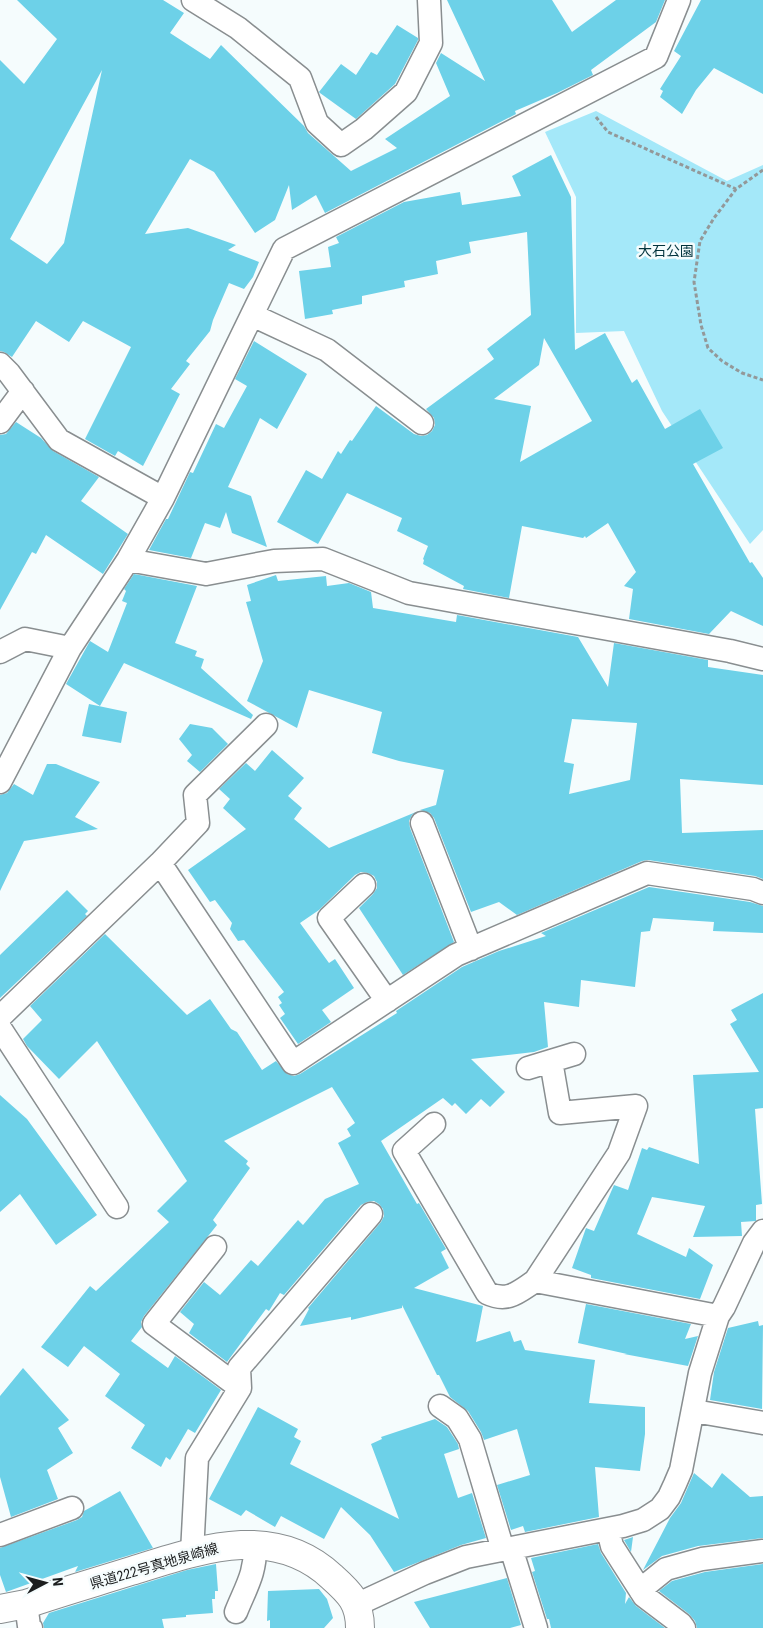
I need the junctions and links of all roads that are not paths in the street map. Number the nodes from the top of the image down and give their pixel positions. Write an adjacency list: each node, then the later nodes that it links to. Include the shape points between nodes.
1 (193, 0): 2 (street, via 238,28 300,78 317,123 341,145 406,92 431,43)
2 (429, 0)
3 (679, 0): 4 (street, via 656,57 284,250)
4 (252, 315): 8 (street, via 327,350); 9 (street)
5 (0, 364): 6 (street)
6 (22, 391): 7 (street); 9 (street, via 59,440)
7 (0, 422)
8 (422, 423)
9 (163, 498): 10 (street)
10 (128, 560): 11 (street); 13 (street, via 206,574 274,561 323,559 409,593)
11 (70, 648): 12 (street, via 25,639); 15 (street)
12 (0, 652)
13 (763, 659)
14 (266, 725): 17 (street, via 195,795 198,823)
15 (0, 782)
16 (422, 823): 20 (street)
17 (160, 863): 21 (street, via 293,1063); 22 (street)
18 (364, 885): 21 (street, via 329,918)
19 (763, 893): 20 (street, via 647,873)
20 (471, 948): 21 (street)
21 (386, 1001)
22 (0, 1017)
23 (0, 1028): 28 (street)
24 (574, 1054): 25 (street)
25 (551, 1061): 26 (street); 32 (street, via 560,1113 636,1106 619,1153)
26 (528, 1068)
27 (434, 1124): 32 (street, via 404,1151 487,1293 509,1297)
28 (117, 1207)
29 (371, 1214): 34 (street, via 239,1368)
30 (763, 1231): 33 (street)
31 (215, 1247): 34 (street, via 154,1324)
32 (535, 1281): 33 (street)
33 (718, 1316): 36 (street, via 700,1374)
34 (240, 1388): 44 (street, via 197,1458)
35 (440, 1406): 42 (street, via 457,1418 470,1439)
36 (694, 1411): 37 (street); 39 (street, via 682,1470 669,1497 660,1509 643,1520)
37 (763, 1423)
38 (72, 1508): 40 (street)
39 (608, 1530): 42 (street); 45 (street, via 612,1546)
40 (0, 1534)
41 (255, 1545): 44 (main road, 県道222号真地泉崎線, via 238,1544); 46 (street, via 253,1572); 48 (main road, 県道222号真地泉崎線, via 290,1550 321,1566 346,1590)
42 (507, 1549): 48 (street, via 466,1557 425,1573); 49 (street)
43 (763, 1551): 45 (street, via 702,1559 666,1569)
44 (192, 1553): 47 (main road, 県道222号真地泉崎線)
45 (640, 1590): 50 (street)
46 (236, 1612)
47 (19, 1614)
48 (358, 1616)
49 (536, 1628)
50 (684, 1628)

